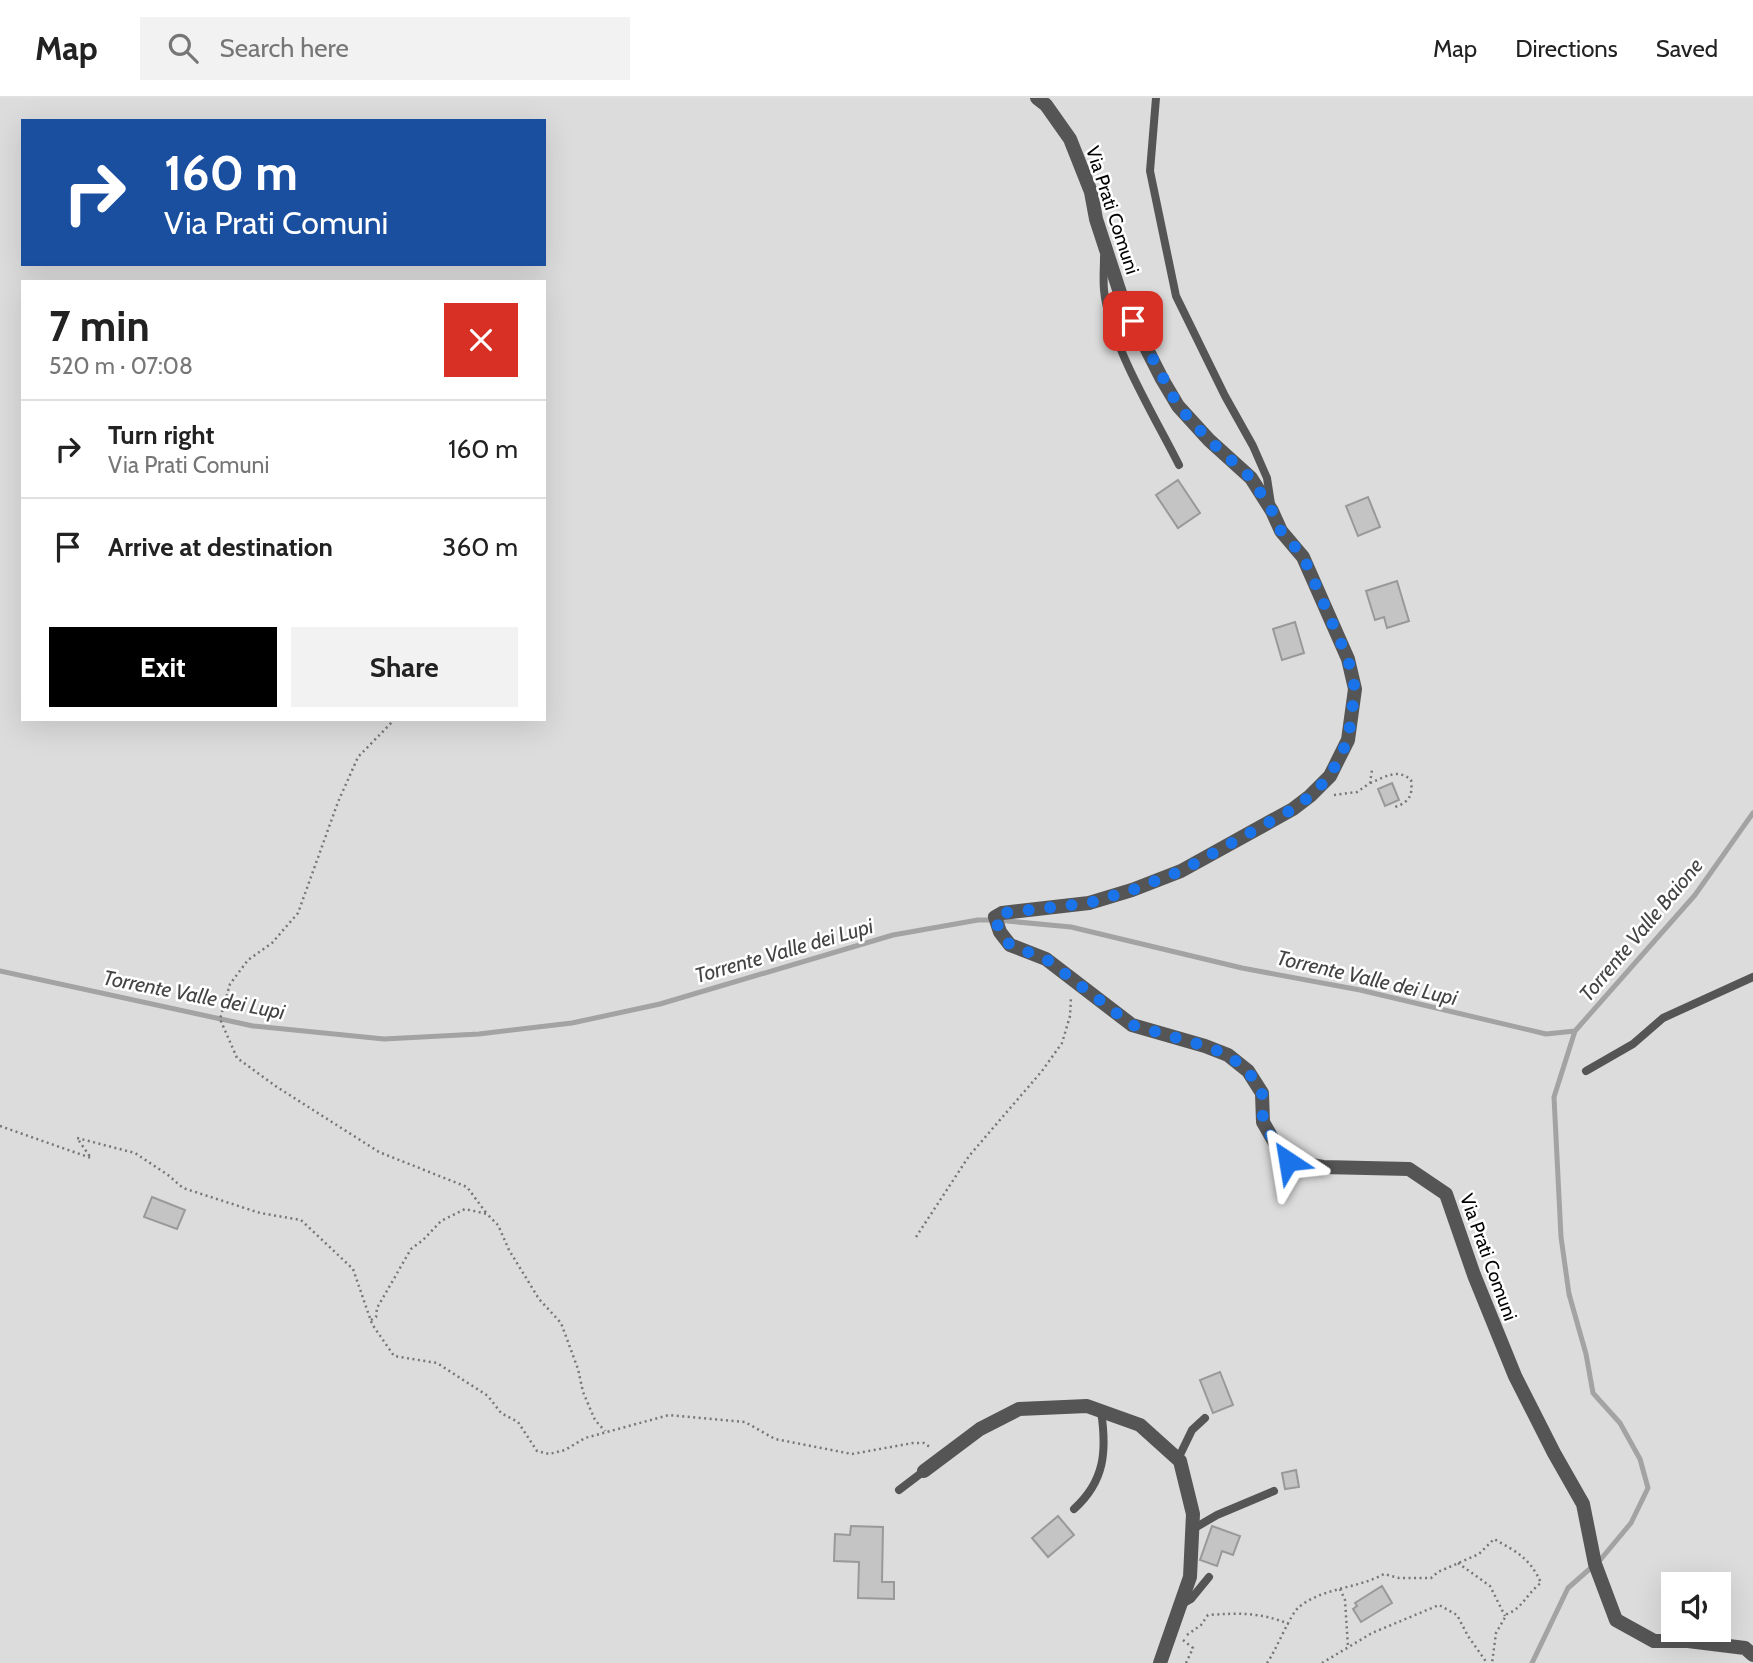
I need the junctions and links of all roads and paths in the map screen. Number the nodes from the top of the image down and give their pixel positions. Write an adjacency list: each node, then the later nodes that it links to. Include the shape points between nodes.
1 (1037, 98): 3 (street, Via Prati Comuni, via 1070,139 1091,192)
2 (1156, 98): 5 (lane, via 1150,171 1176,296 1253,446 1267,478)
3 (1103, 243): 4 (lane, via 1109,314 1128,365); 5 (street, Via Prati Comuni, via 1123,302 1178,406 1251,478)
4 (1179, 466)
5 (1272, 511): 9 (street, Via Prati Comuni, via 1281,531 1303,556 1348,659 1355,689 1348,740 1330,776)
6 (393, 721): 15 (path, via 358,757 298,913 272,943 248,960 230,984 220,1019 237,1058 379,1152 467,1187)
7 (1372, 771): 8 (path)
8 (1370, 783): 9 (path, via 1357,792); 10 (path, via 1395,773 1411,780 1410,798)
9 (1310, 796): 12 (street, Via Prati Comuni, via 1181,871 1132,890 1089,903 997,915 996,925 1010,945 1046,959)
10 (1395, 807)
11 (1753, 977): 13 (lane, via 1663,1018 1633,1044)
12 (1078, 981): 16 (path, via 1062,1043 969,1156); 35 (street, Via Prati Comuni, via 1132,1025 1228,1055 1248,1071 1262,1093 1263,1122 1288,1161 1322,1167 1409,1169 1446,1194 1506,1357 1583,1504 1595,1564 1616,1620 1654,1641 1745,1648)
13 (1586, 1071)
14 (0, 1125): 17 (path, via 91,1157 77,1138 135,1153 183,1188 260,1213 301,1220 353,1269)
15 (488, 1214): 17 (path, via 465,1209 441,1221 411,1249); 20 (path, via 499,1225 539,1298 561,1323 583,1392 595,1420)
16 (916, 1237)
17 (371, 1320): 20 (path, via 394,1356 437,1363 488,1395 501,1413 518,1422 537,1451 565,1450)
18 (1101, 1411): 22 (street, via 1140,1425); 23 (street, via 1087,1406 1019,1409 980,1429); 26 (lane, via 1104,1429 1098,1480)
19 (1205, 1418): 22 (lane, via 1192,1430)
20 (606, 1432): 21 (path, via 669,1415 744,1422 775,1439 852,1454 914,1443)
21 (930, 1447)
22 (1178, 1460): 27 (street, via 1194,1514)
23 (924, 1471): 24 (lane)
24 (899, 1490)
25 (1274, 1491): 27 (lane)
26 (1074, 1509)
27 (1193, 1529): 31 (street, via 1190,1577)
28 (1458, 1563): 30 (path, via 1431,1578 1384,1574); 32 (path, via 1490,1586); 32 (path, via 1479,1554 1494,1539 1526,1558 1541,1583 1518,1610)
29 (1209, 1577): 31 (lane)
30 (1340, 1589): 33 (path, via 1297,1608); 34 (path)
31 (1180, 1606): 36 (street)
32 (1505, 1616): 41 (path, via 1496,1633)
33 (1289, 1624): 37 (path, via 1268,1615 1208,1615 1183,1639 1193,1648); 38 (path)
34 (1348, 1647): 39 (path); 40 (path, via 1439,1605 1457,1615)
35 (1753, 1655)
36 (1160, 1663)
37 (1186, 1663)
38 (1267, 1663)
39 (1322, 1663)
40 (1487, 1663)
41 (1492, 1663)

